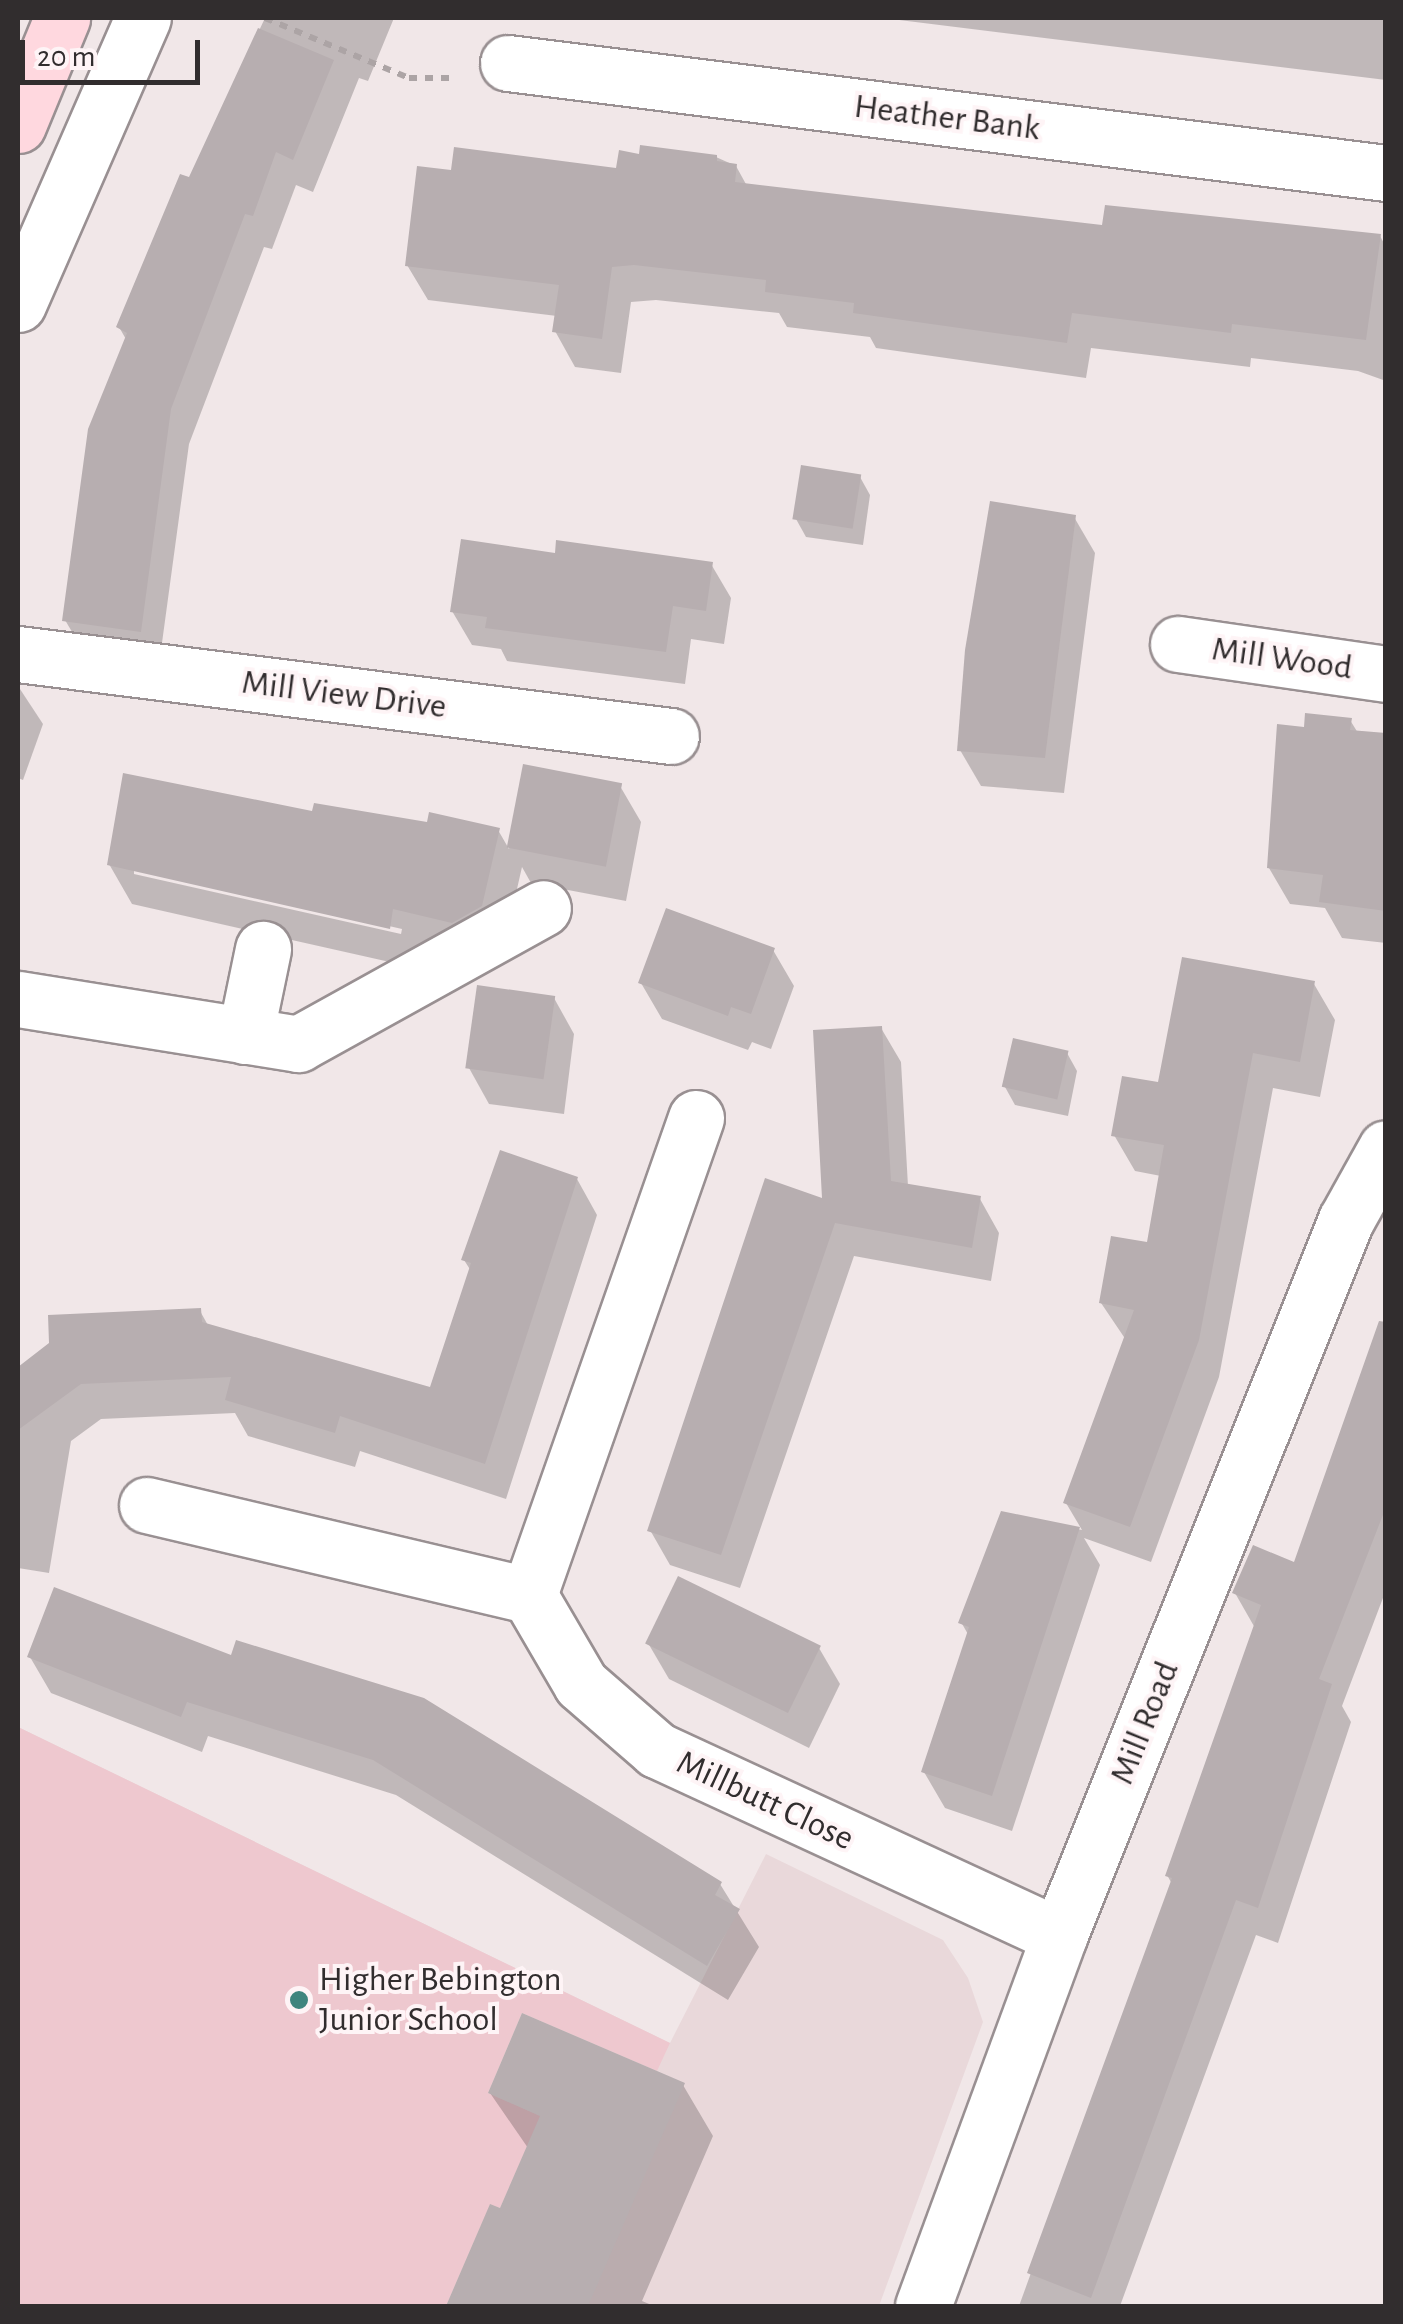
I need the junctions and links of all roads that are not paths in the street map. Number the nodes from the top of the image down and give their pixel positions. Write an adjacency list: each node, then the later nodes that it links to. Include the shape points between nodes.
1 (62, 18): 4 (main road)
2 (143, 18): 6 (street)
3 (508, 63): 5 (street, Heather Bank)
4 (18, 125)
5 (1386, 173)
6 (18, 304)
7 (1178, 644): 9 (street, Mill Wood)
8 (18, 654): 10 (street, Mill View Drive)
9 (1386, 674)
10 (670, 736)
11 (543, 908): 14 (street, via 298,1044)
12 (264, 948): 14 (street)
13 (18, 999): 14 (street)
14 (245, 1036)
15 (696, 1118): 18 (street)
16 (1386, 1148): 19 (street, Mill Road, via 1346,1220)
17 (147, 1505): 18 (street)
18 (529, 1595): 19 (street, Millbutt Close, via 581,1684 657,1750)
19 (1060, 1936): 20 (street, Mill Road)
20 (923, 2306)

